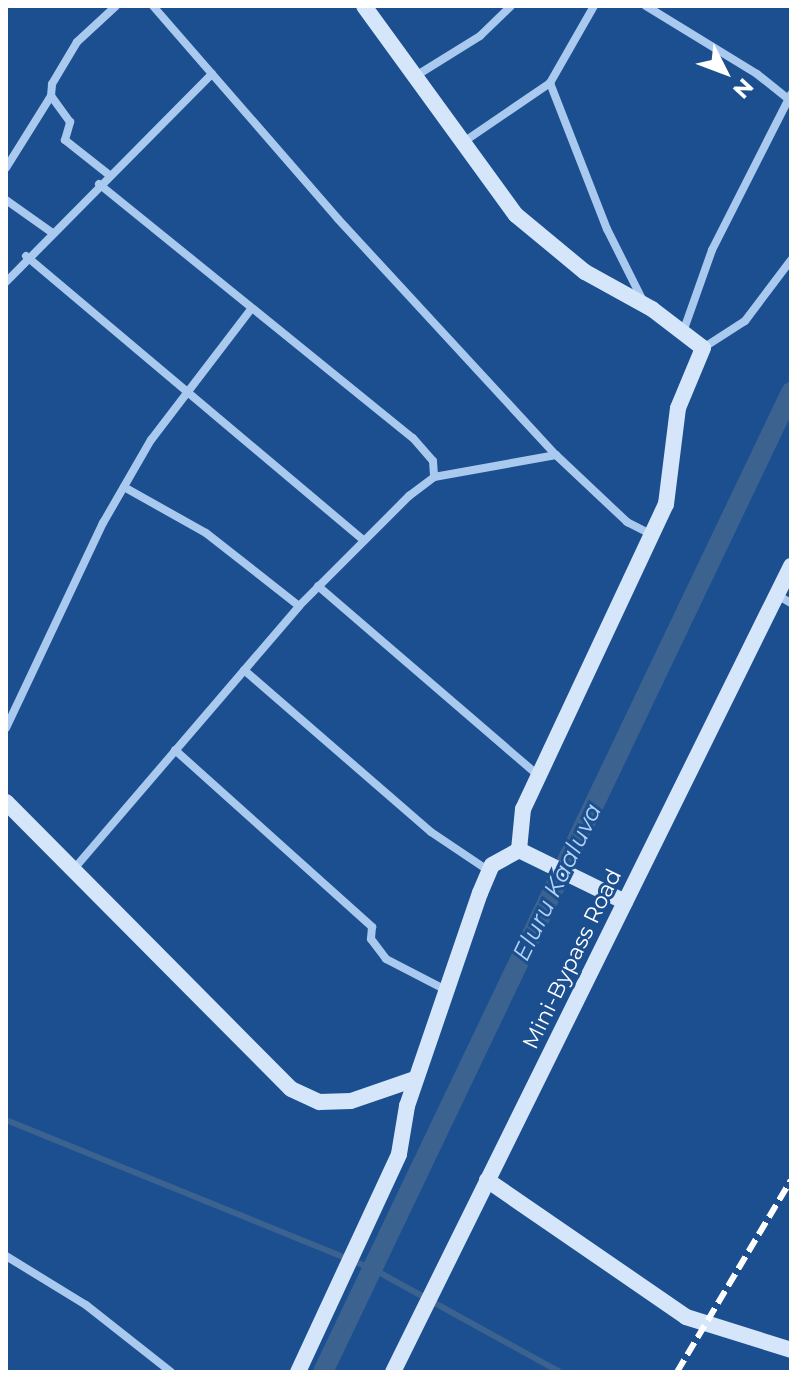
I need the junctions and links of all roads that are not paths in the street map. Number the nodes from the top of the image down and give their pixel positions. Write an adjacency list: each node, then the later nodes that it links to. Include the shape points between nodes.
1 (116, 6): 10 (street, via 60,63)
2 (153, 6): 7 (street)
3 (364, 6): 8 (street)
4 (511, 6): 8 (street, via 480,36)
5 (594, 6): 9 (street)
6 (646, 6): 11 (street)
7 (212, 74): 14 (street); 26 (street)
8 (414, 77): 12 (street)
9 (550, 83): 12 (street); 21 (street, via 607,229)
10 (51, 96): 13 (street); 14 (street, via 70,122 65,140)
11 (790, 98): 23 (street, via 712,250)
12 (460, 144): 21 (street, via 516,215 585,272)
13 (6, 168)
14 (108, 174): 15 (street)
15 (99, 184): 17 (street); 22 (street)
16 (6, 200): 17 (street)
17 (51, 232): 18 (street)
18 (26, 256): 20 (street); 25 (street)
19 (791, 260): 24 (street, via 745,321)
20 (6, 282)
21 (646, 305): 23 (street)
22 (251, 309): 25 (street); 27 (street, via 413,438 433,461)
23 (683, 332): 24 (street)
24 (703, 348): 29 (street, via 678,408 666,504)
25 (185, 393): 28 (street); 30 (street)
26 (556, 455): 27 (street); 29 (street, via 627,522)
27 (434, 477): 30 (street)
28 (124, 487): 34 (street, via 206,533); 36 (street)
29 (652, 534): 38 (street)
30 (362, 539): 32 (street)
31 (791, 566): 33 (street, Mini-Bypass Road)
32 (318, 586): 34 (street); 38 (street)
33 (784, 599): 43 (street, Mini-Bypass Road)
34 (299, 606): 35 (street)
35 (244, 670): 37 (street); 42 (street, via 431,832)
36 (6, 728)
37 (175, 750): 41 (street); 44 (street, via 372,927 371,939 386,959)
38 (539, 775): 40 (street, via 523,809)
39 (6, 802): 41 (street)
40 (519, 850): 42 (street); 43 (street)
41 (73, 870): 45 (street, via 291,1089 319,1102 351,1101)
42 (490, 872): 44 (street)
43 (625, 902): 46 (street, Mini-Bypass Road)
44 (446, 990): 45 (street)
45 (415, 1079): 50 (street, via 399,1154)
46 (486, 1184): 48 (street, via 686,1317); 51 (street, Mini-Bypass Road)
47 (6, 1256): 49 (street, via 86,1305)
48 (791, 1350)
49 (171, 1372)
50 (298, 1372)
51 (393, 1372)

